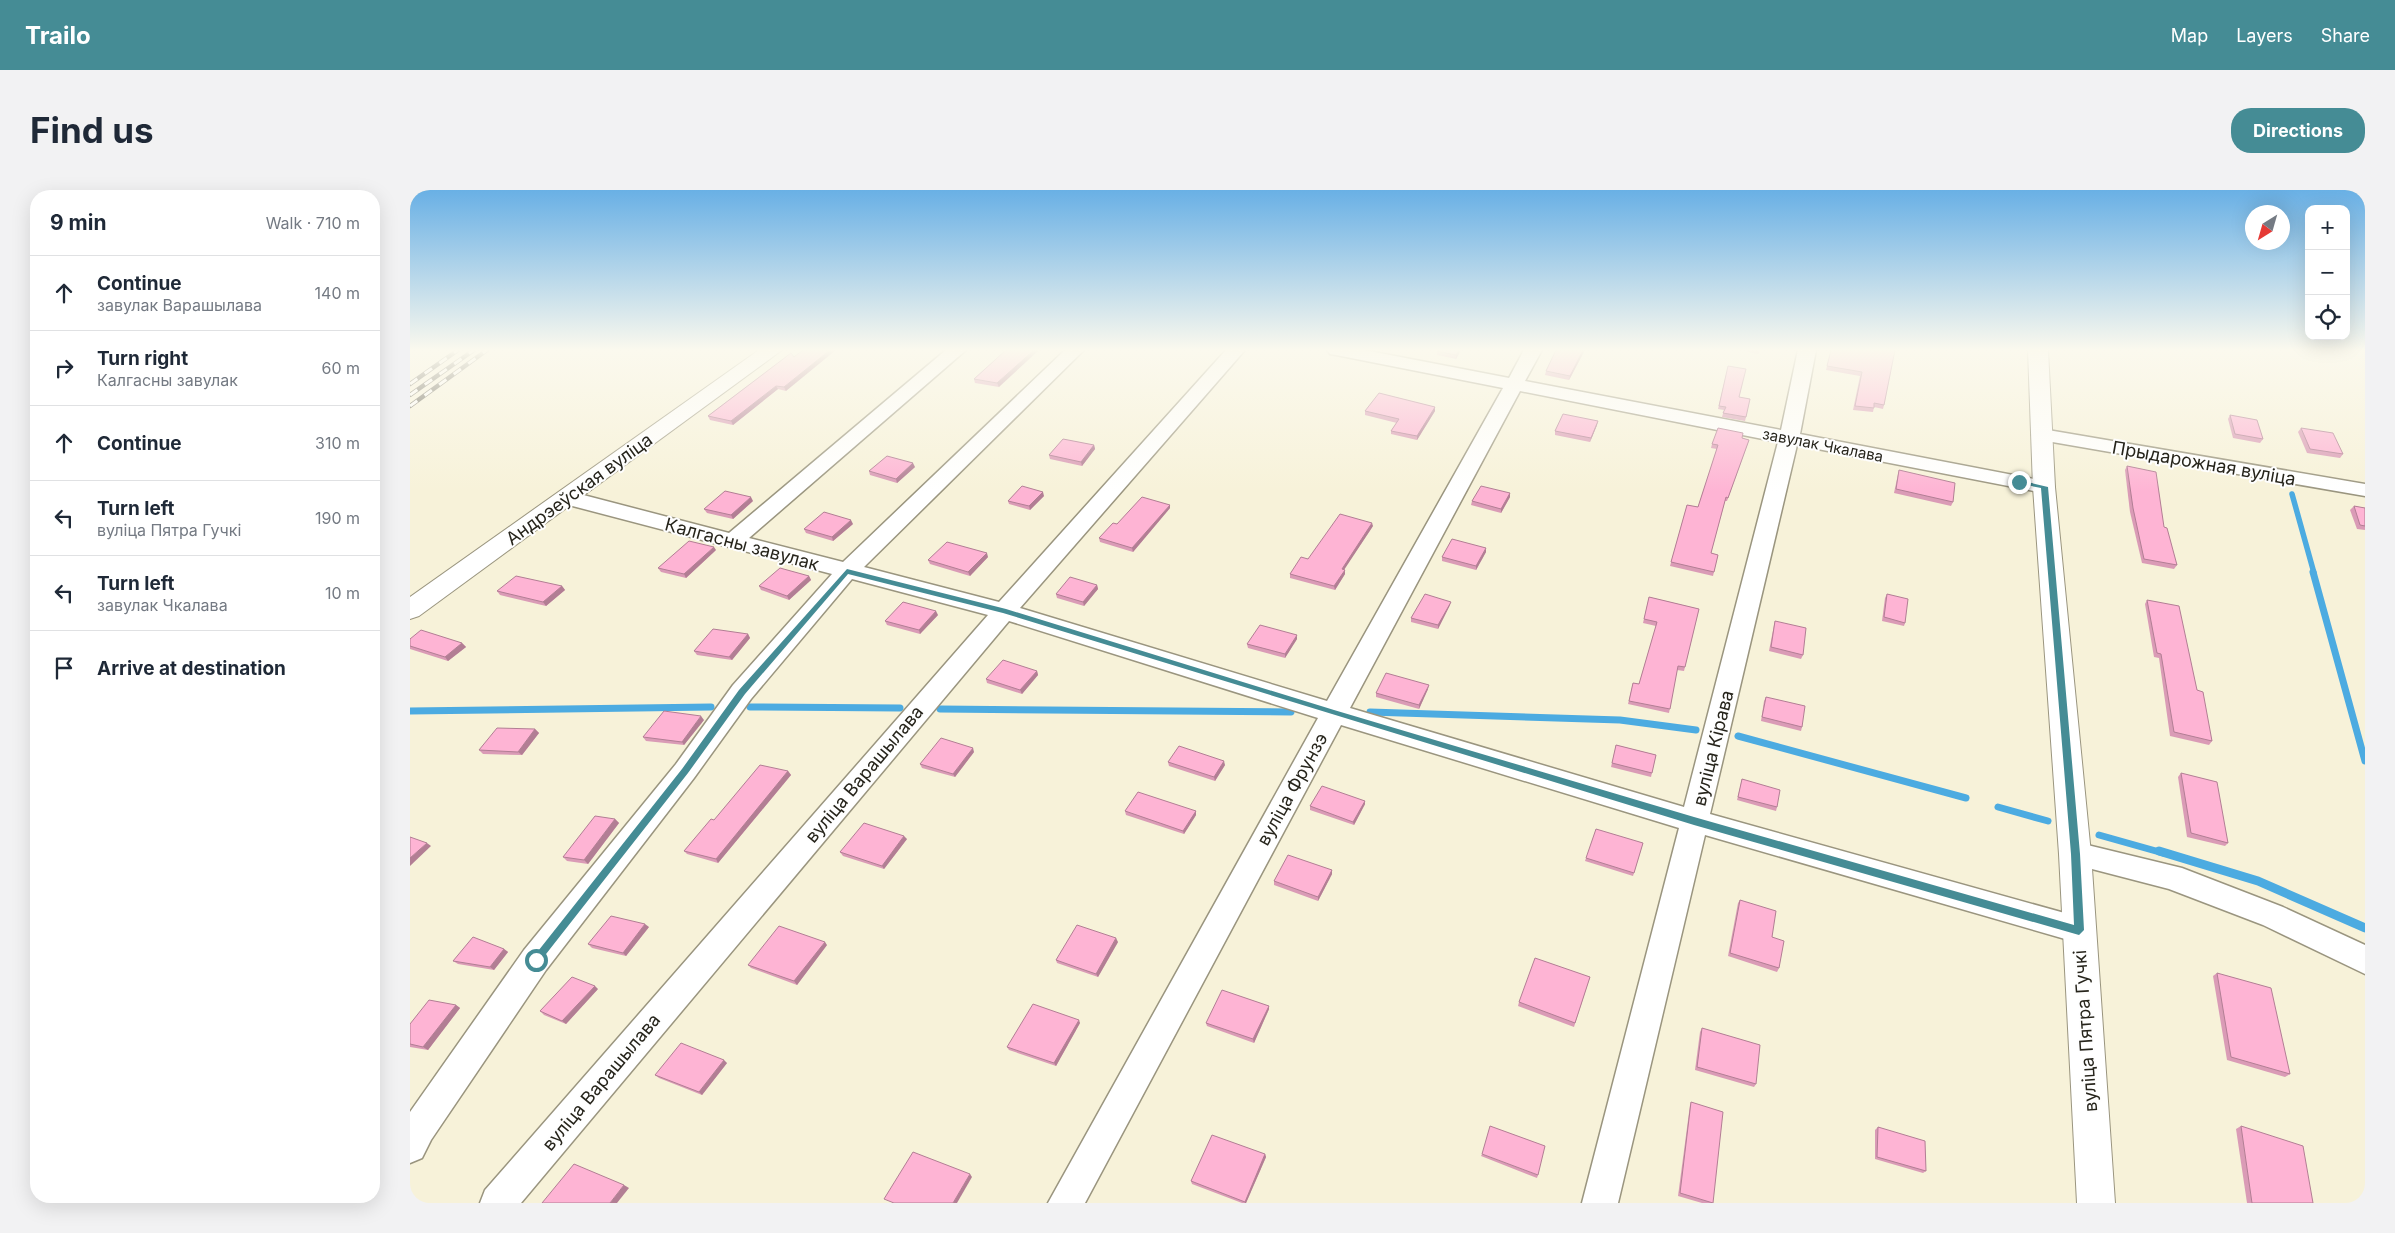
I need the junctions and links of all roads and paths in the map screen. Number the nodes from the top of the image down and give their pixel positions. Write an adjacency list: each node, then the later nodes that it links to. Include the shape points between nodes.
1 (707, 397): 13 (street, Андрэеўская вуліца)
2 (901, 397): 14 (street)
3 (1026, 397): 15 (street)
4 (1194, 397): 17 (street, вуліца Варашылава)
5 (1506, 397): 18 (street, вуліца Фрунзэ)
6 (1577, 397): 10 (street, завулак Чкалава)
7 (1797, 397): 10 (street, вуліца Кірава)
8 (2040, 397): 9 (street, вуліца Пятра Гучкі)
9 (2042, 435): 11 (street, вуліца Пятра Гучкі); 12 (street, Прыдарожная вуліца)
10 (1789, 438): 11 (street, завулак Чкалава); 19 (street, вуліца Кірава)
11 (2044, 487): 20 (street, вуліца Пятра Гучкі)
12 (2365, 490)
13 (568, 498): 14 (street, Калгасны завулак); 16 (street, Андрэеўская вуліца)
14 (731, 542): 15 (street, Калгасны завулак)
15 (847, 571): 17 (street, Калгасны завулак); 23 (street, via 742,692 685,771 536,960 419,1128)
16 (410, 610)
17 (1004, 611): 18 (street, Калгасны завулак); 24 (street, вуліца Варашылава)
18 (1334, 713): 19 (street, Калгасны завулак); 25 (street, вуліца Фрунзэ)
19 (1694, 821): 21 (street, Калгасны завулак); 26 (street, вуліца Кірава)
20 (2075, 854): 21 (street, вуліца Пятра Гучкі); 22 (street, via 2172,877 2273,916)
21 (2079, 930): 27 (street, вуліца Пятра Гучкі)
22 (2365, 960)
23 (410, 1146)
24 (498, 1203)
25 (1066, 1203)
26 (1600, 1203)
27 (2096, 1203)

